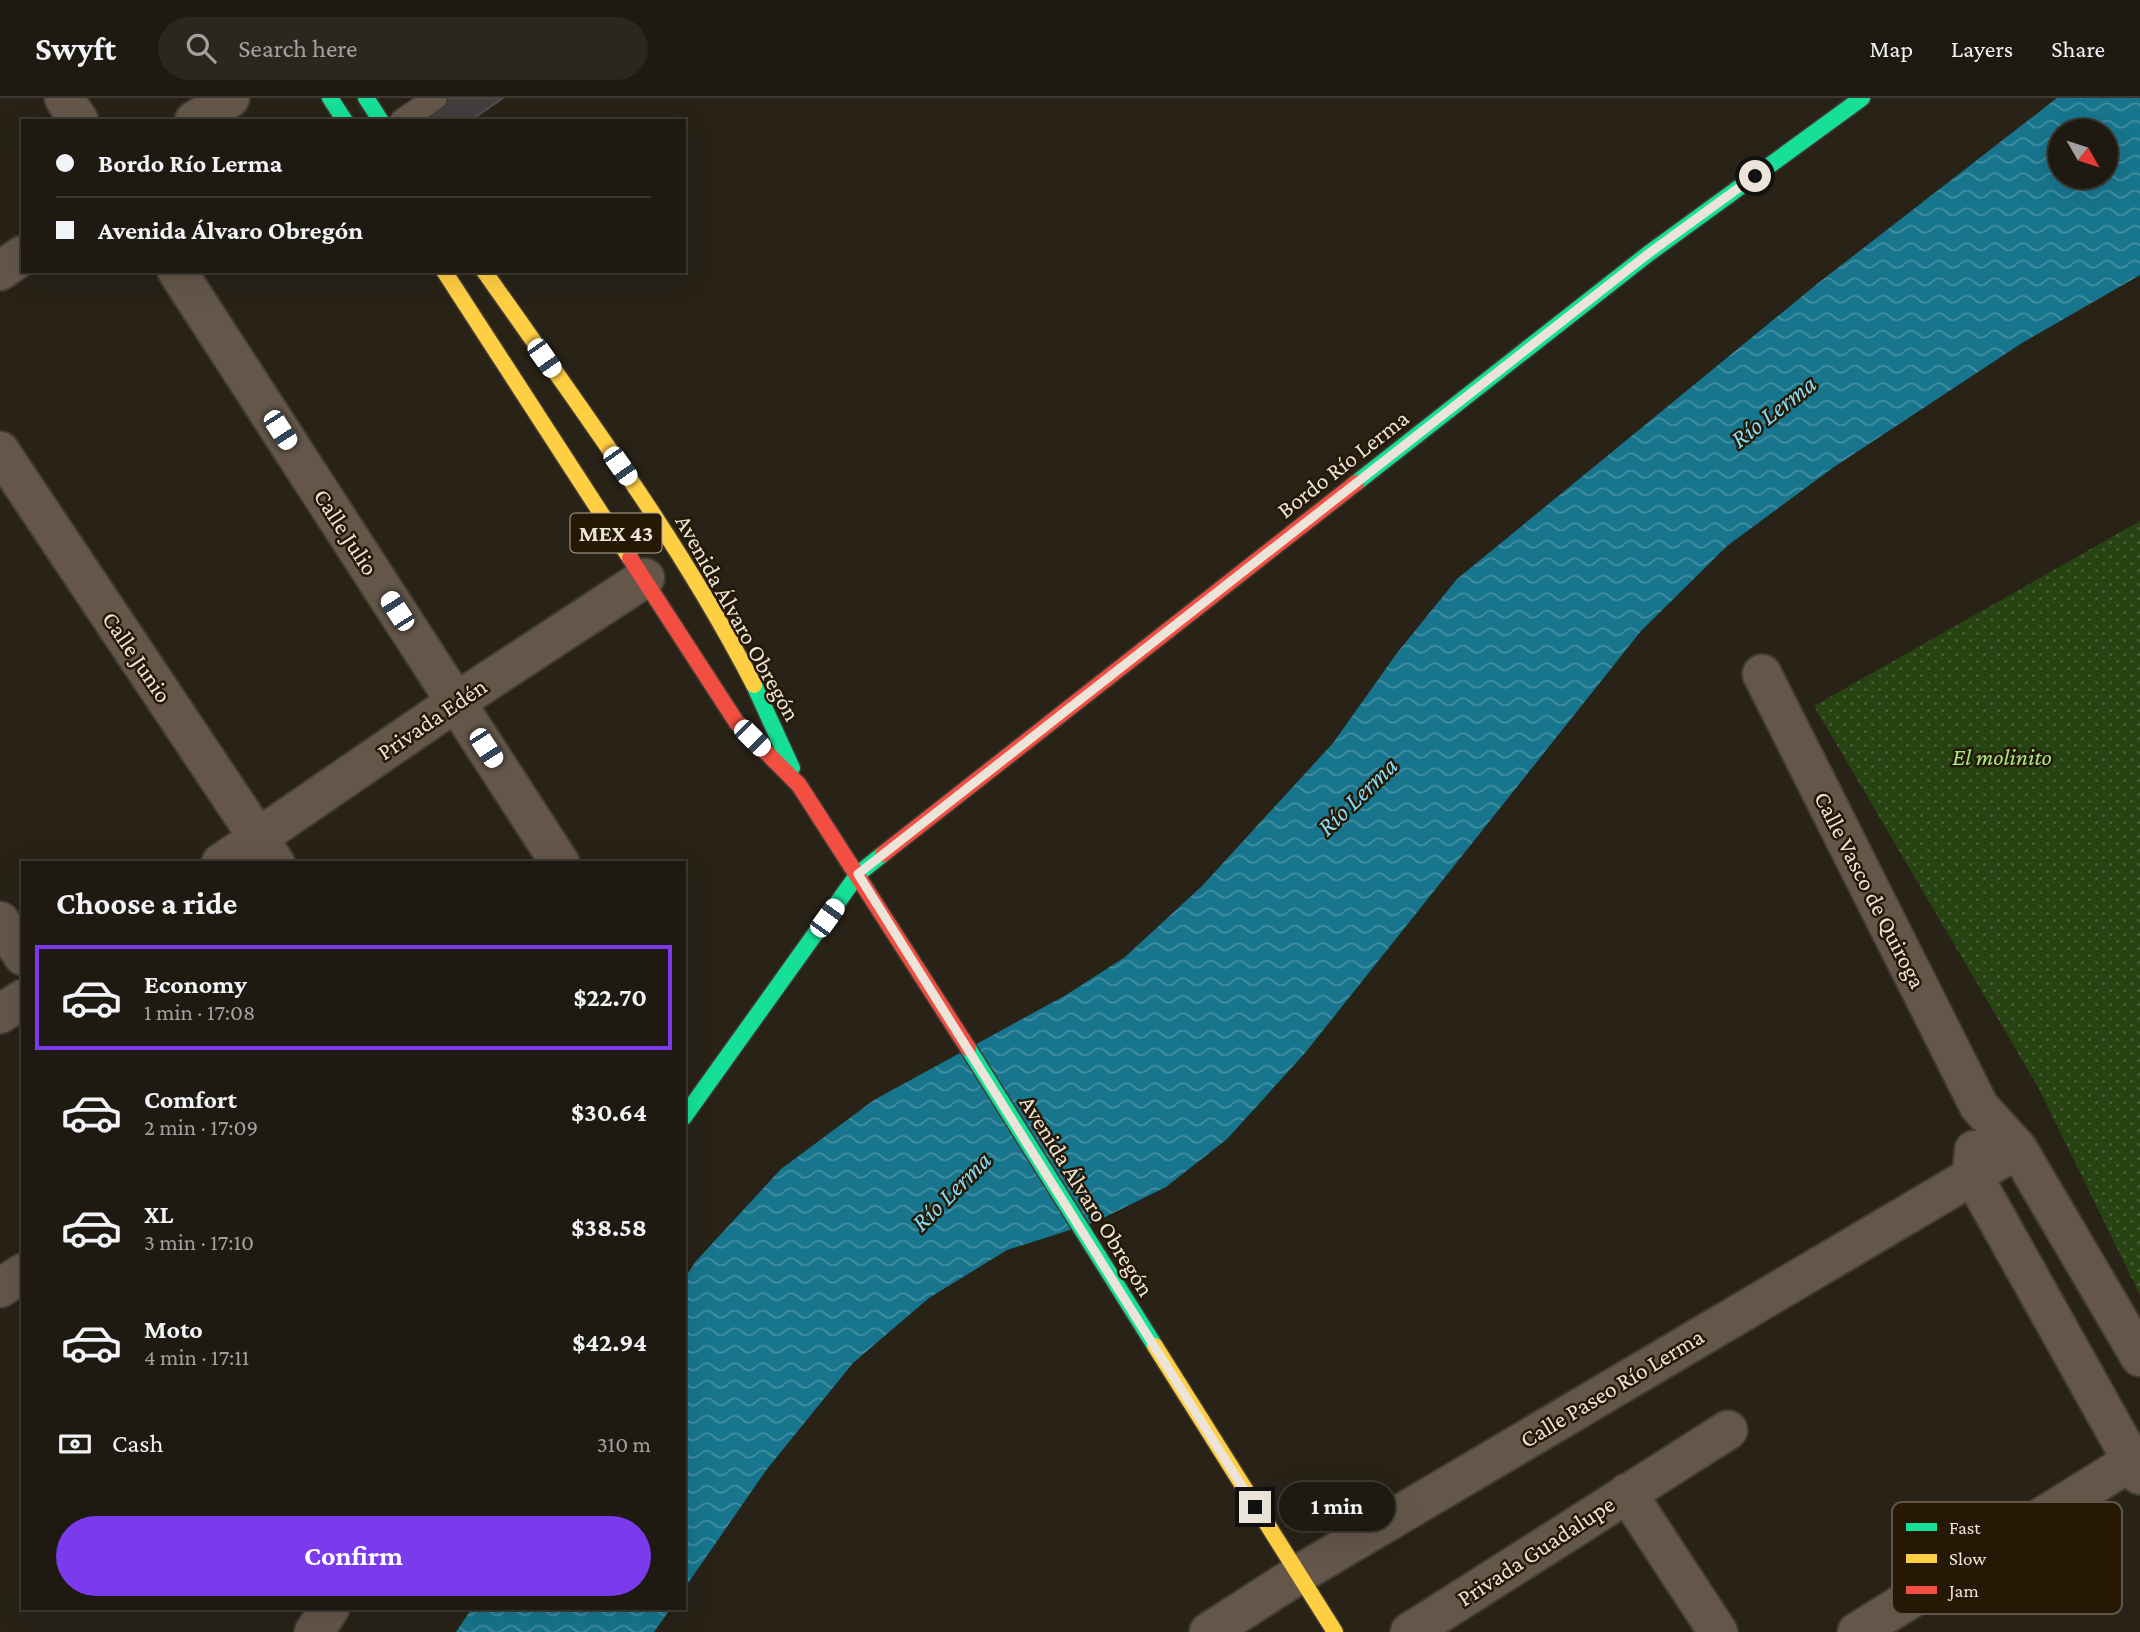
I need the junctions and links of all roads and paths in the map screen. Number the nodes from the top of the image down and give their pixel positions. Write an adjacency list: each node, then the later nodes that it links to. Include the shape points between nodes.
1 (64, 98): 7 (street)
2 (230, 98): 8 (street)
3 (330, 98): 9 (main road)
4 (366, 98): 10 (main road)
5 (435, 98): 11 (lane)
6 (1862, 98): 25 (main road, Bordo Río Lerma, via 1648,254)
7 (78, 119)
8 (197, 119)
9 (344, 119)
10 (380, 119)
11 (405, 119)
12 (21, 256): 13 (street)
13 (0, 271)
14 (178, 273): 20 (street, Calle Julio)
15 (445, 273): 18 (main road, Avenida Álvaro Obregón / MEX 43)
16 (485, 273): 21 (main road, Avenida Álvaro Obregón / MEX 43, via 680,553 768,709)
17 (0, 450): 22 (street, Calle Junio)
18 (645, 578): 20 (street, Privada Edén); 21 (main road, Avenida Álvaro Obregón / MEX 43, via 737,723)
19 (1762, 674): 30 (street, Calle Vasco de Quiroga)
20 (456, 702): 22 (street, Privada Edén); 24 (street, Calle Julio)
21 (799, 785): 25 (main road, Avenida Álvaro Obregón / MEX 43)
22 (266, 850): 23 (street, Privada Edén)
23 (228, 861)
24 (559, 861)
25 (858, 874): 31 (main road, Bordo Río Lerma); 41 (main road, Avenida Álvaro Obregón / MEX 43)
26 (0, 921): 27 (street)
27 (21, 953)
28 (21, 1000): 29 (street)
29 (0, 1014)
30 (1979, 1106): 32 (street, Calle Vasco de Quiroga); 33 (street)
31 (686, 1114)
32 (2018, 1149): 33 (street, Calle Paseo Río Lerma); 36 (street, Calle Vasco de Quiroga)
33 (1972, 1174): 38 (street); 41 (street, Calle Paseo Río Lerma)
34 (21, 1274): 35 (street)
35 (0, 1288)
36 (2140, 1357)
37 (1728, 1430): 39 (street, Privada Guadalupe)
38 (2137, 1464): 40 (street)
39 (1628, 1493): 47 (street, Privada Guadalupe); 48 (street, Privada Guadalupe)
40 (2074, 1502)
41 (1298, 1574): 45 (street, Calle Paseo Río Lerma); 46 (main road, Avenida Álvaro Obregón / MEX 43)
42 (329, 1610): 44 (street)
43 (1892, 1611): 49 (street)
44 (314, 1632)
45 (1209, 1632)
46 (1335, 1632)
47 (1410, 1632)
48 (1718, 1632)
49 (1857, 1632)

